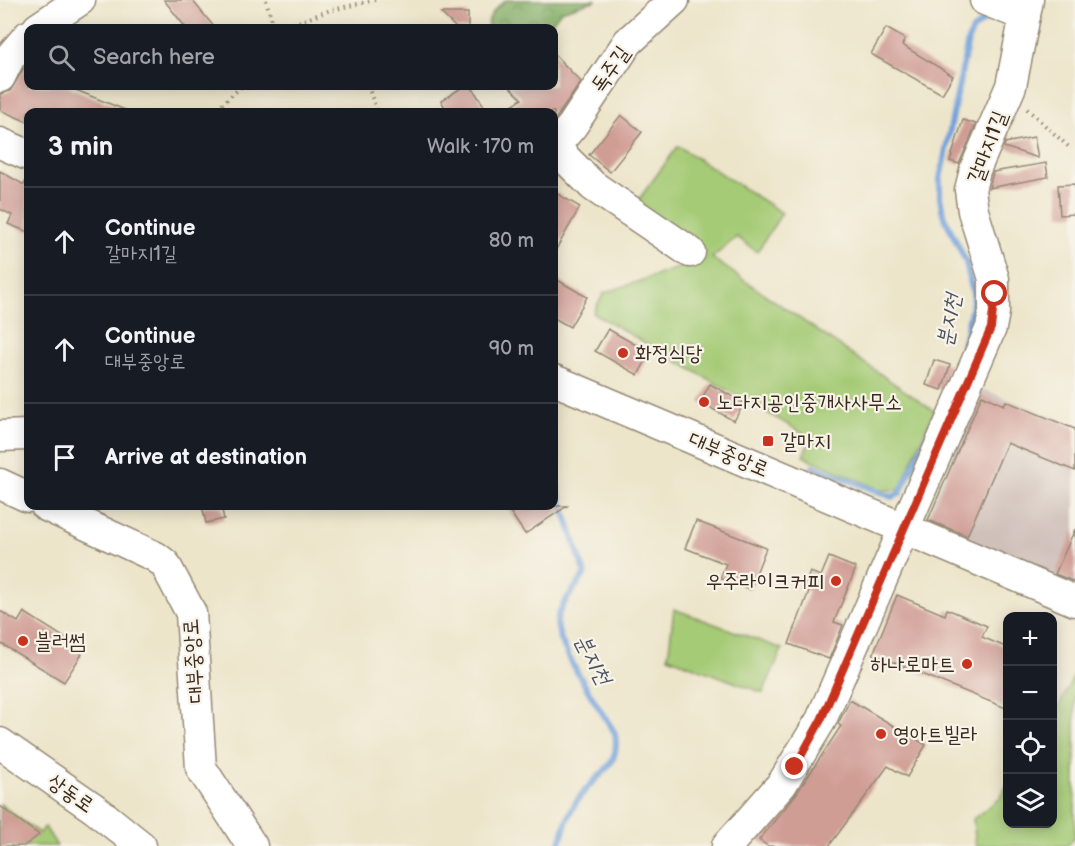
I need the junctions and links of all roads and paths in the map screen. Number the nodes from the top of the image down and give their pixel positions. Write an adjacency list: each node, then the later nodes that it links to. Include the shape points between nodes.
1 (80, 0): 6 (street)
2 (266, 0): 7 (path)
3 (375, 0): 8 (path)
4 (674, 0): 16 (street, 독주길, via 628,42)
5 (1009, 6): 13 (street, 갈마지1길, via 1016,69)
6 (44, 24)
7 (273, 24)
8 (293, 24)
9 (24, 41): 10 (street)
10 (0, 77)
11 (233, 90): 14 (path)
12 (369, 90): 15 (path)
13 (1008, 92): 18 (path); 28 (street, 갈마지1길, via 970,190 994,279 991,328)
14 (217, 108)
15 (376, 108)
16 (558, 142)
17 (0, 143): 20 (street)
18 (1071, 149)
19 (558, 151): 21 (street, 독주길, via 593,186)
20 (24, 153)
21 (690, 252)
22 (558, 382): 28 (street, 대부중앙로)
23 (24, 435): 24 (street)
24 (0, 436)
25 (0, 484): 26 (street)
26 (24, 495)
27 (55, 510): 32 (street, 대부중앙로, via 156,556 165,564 191,613 201,768)
28 (904, 527): 29 (street, 대부중앙로); 33 (street, via 806,748 782,784)
29 (1075, 601)
30 (0, 743): 31 (street, 상동로)
31 (141, 846)
32 (252, 846)
33 (727, 846)

